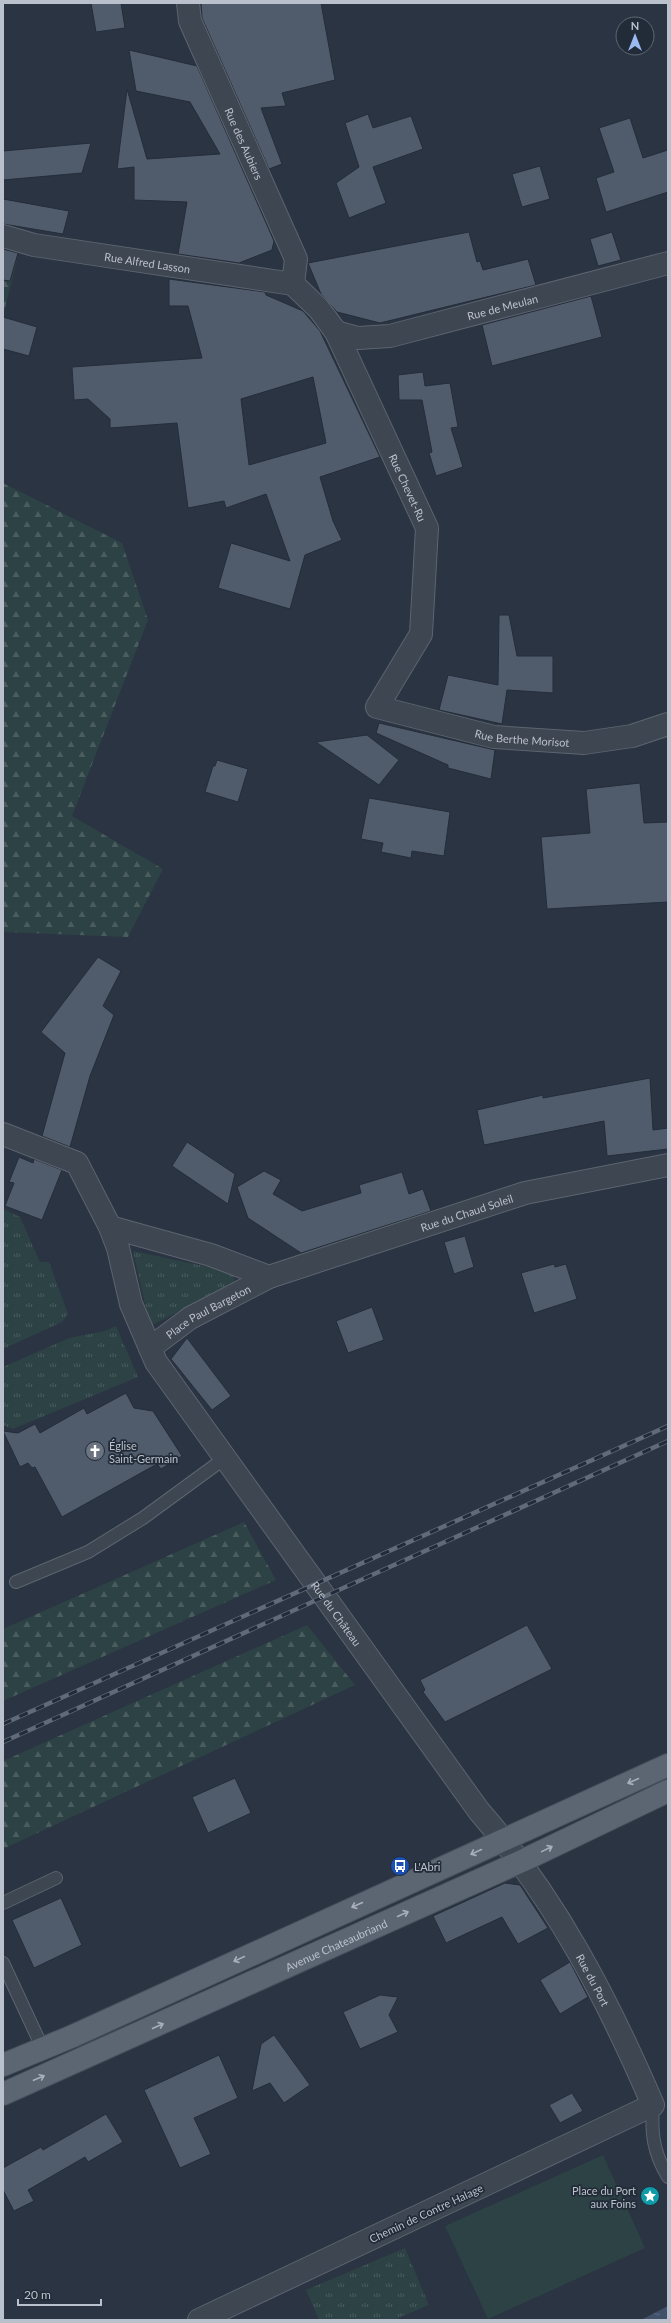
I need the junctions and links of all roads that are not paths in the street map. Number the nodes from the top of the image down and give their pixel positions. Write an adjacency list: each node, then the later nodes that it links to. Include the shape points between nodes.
1 (188, 3): 4 (street, Rue des Aubiers, via 190,20 296,259)
2 (3, 236): 4 (street, Rue Alfred Lasson, via 34,245)
3 (668, 263): 5 (street, Rue de Meulan, via 390,336 358,338)
4 (293, 284): 5 (street, Rue Chevet-Ru, via 319,309)
5 (336, 332): 6 (street, Rue Chevet-Ru, via 427,528 421,634)
6 (377, 707): 7 (street, Rue Berthe Morisot, via 494,737 584,743 632,736)
7 (668, 724)
8 (3, 1134): 10 (street, via 77,1163)
9 (668, 1165): 11 (street, Rue du Chaud Soleil, via 525,1193)
10 (110, 1227): 11 (street, via 211,1256); 12 (street, via 118,1248 130,1304)
11 (269, 1277): 12 (street, Place Paul Bargeton, via 190,1318)
12 (153, 1355): 13 (street, Rue du Château)
13 (225, 1458): 14 (lane, via 143,1518 88,1552); 17 (street, Rue du Château, via 479,1810)
14 (16, 1582)
15 (668, 1764): 17 (main road, one-way to 17)
16 (668, 1791): 18 (main road, Avenue Chateaubriand, one-way to 16)
17 (504, 1839): 18 (street, Rue du Château); 22 (main road, one-way to 22)
18 (522, 1861): 24 (main road, Avenue Chateaubriand, one-way to 18); 25 (street, Rue du Port, via 597,1982)
19 (56, 1878): 20 (lane)
20 (3, 1904)
21 (3, 1963): 22 (lane)
22 (43, 2048): 23 (main road)
23 (3, 2065)
24 (3, 2094)
25 (653, 2105): 26 (lane, via 651,2135); 27 (street, Chemin de Contre Halage)
26 (668, 2177)
27 (199, 2320)

